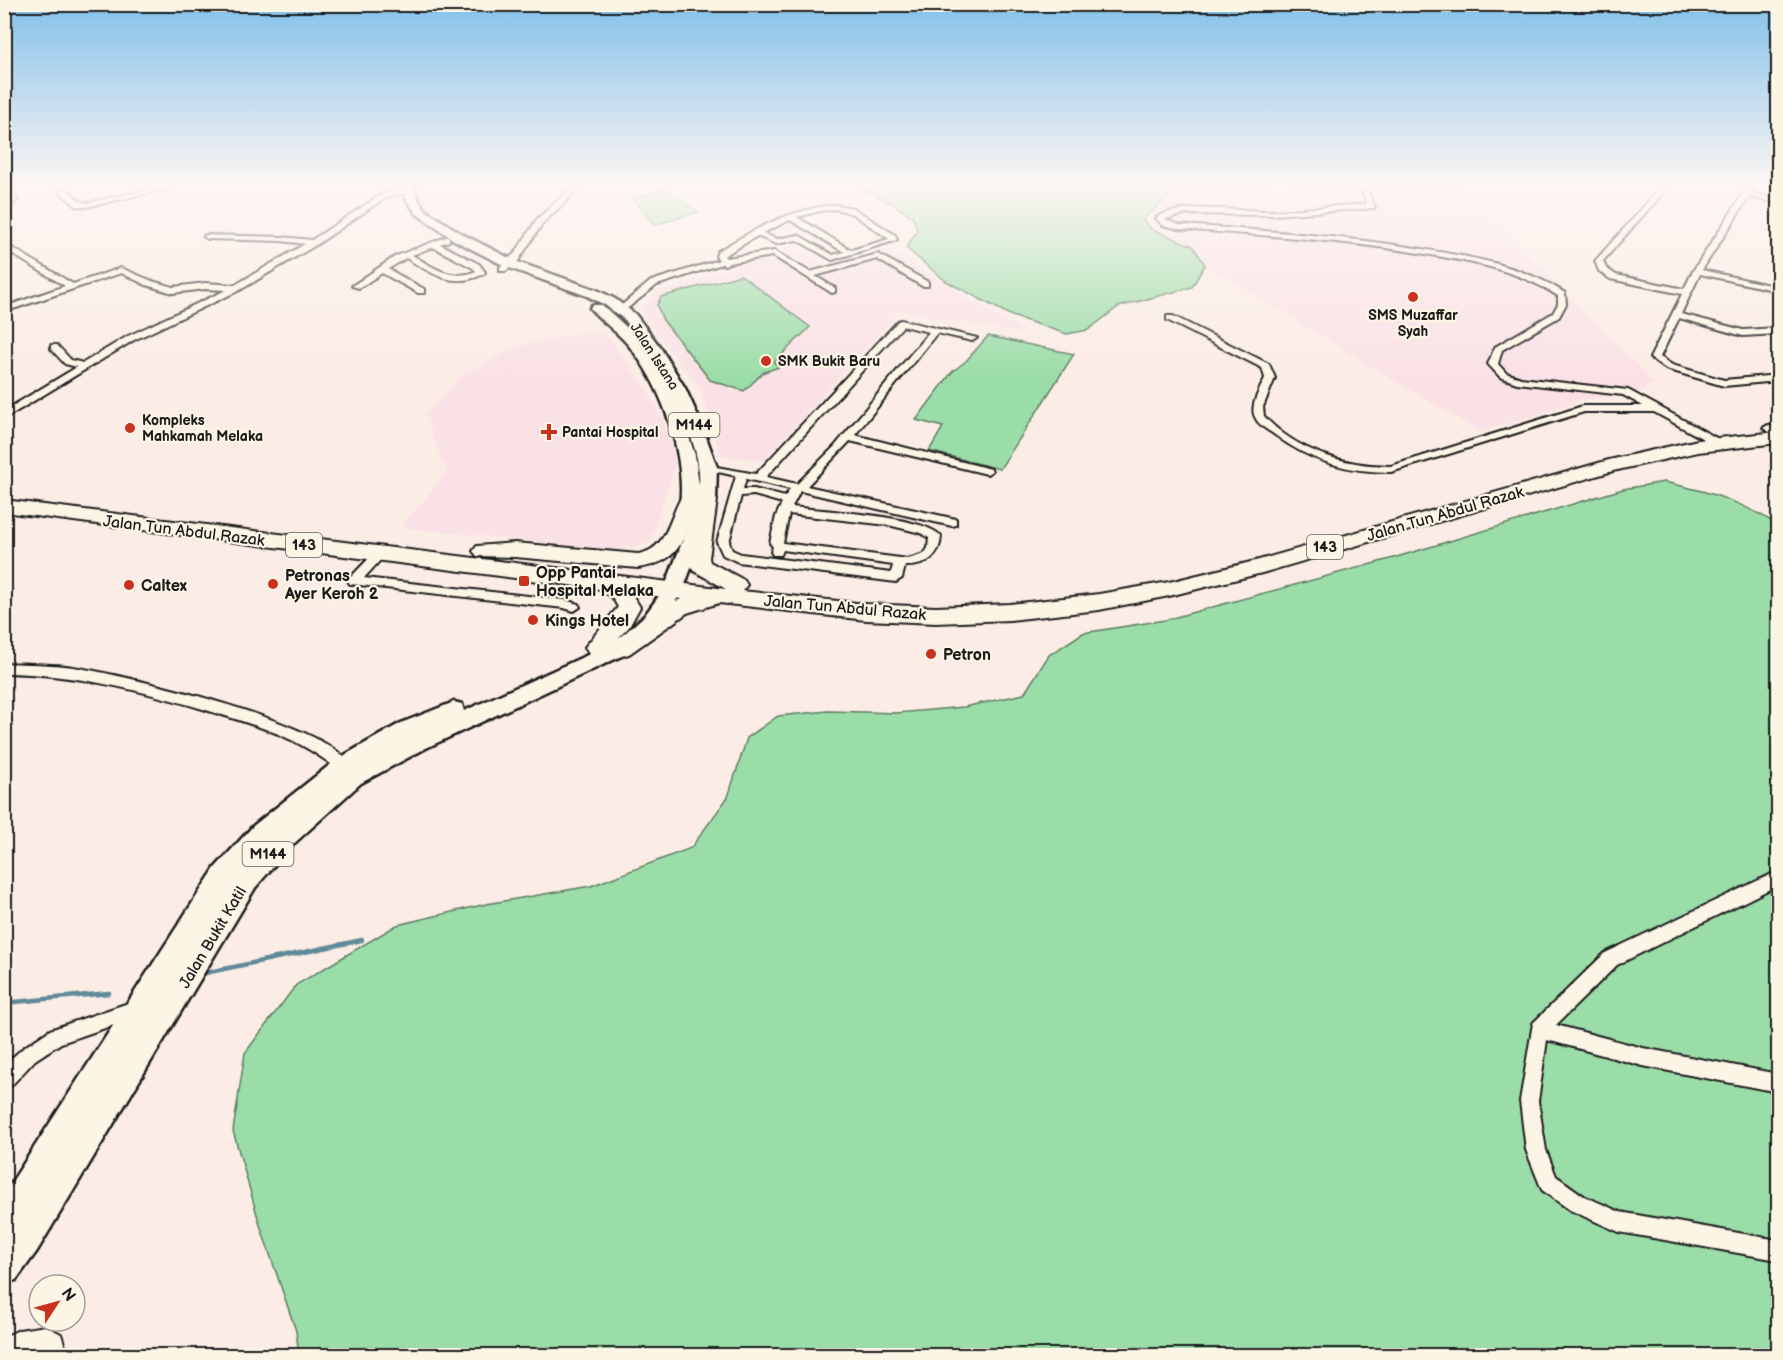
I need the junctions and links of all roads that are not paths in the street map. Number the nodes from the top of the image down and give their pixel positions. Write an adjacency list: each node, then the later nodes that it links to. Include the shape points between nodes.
1 (10, 249): 24 (street)
2 (302, 249): 25 (street)
3 (419, 249): 16 (street)
4 (452, 249): 16 (street, via 480,272 454,280)
5 (462, 249): 18 (main road, Jalan Istana / M144)
6 (478, 249): 18 (main road, Jalan Istana / M144)
7 (519, 249): 18 (street)
8 (727, 249): 17 (street, via 721,253)
9 (818, 249): 15 (street, via 832,258)
10 (845, 249): 15 (street)
11 (865, 249): 15 (street)
12 (1410, 249): 42 (street, via 1515,272 1549,285 1562,295 1556,315 1498,349 1493,364 1503,375 1520,381 1615,389)
13 (1609, 249): 29 (street, via 1599,261 1602,269 1613,277)
14 (1711, 249): 20 (street)
15 (851, 253)
16 (406, 255): 19 (street)
17 (727, 261): 21 (street, via 774,253); 31 (street, via 649,289)
18 (507, 267): 30 (main road, Jalan Istana / M144); 31 (main road, Jalan Istana / M144, via 592,293)
19 (382, 269): 23 (street); 28 (street)
20 (1697, 271): 26 (street); 29 (street)
21 (809, 275): 22 (street, via 878,256); 27 (street)
22 (925, 284)
23 (356, 286)
24 (72, 287): 25 (street, via 123,270 173,290); 32 (street)
25 (237, 288): 40 (street, via 131,338)
26 (1779, 289)
27 (832, 290)
28 (421, 291)
29 (1687, 292): 33 (street)
30 (567, 293): 31 (main road); 38 (main road, Jalan Istana / M144, via 595,306)
31 (621, 309): 38 (main road, via 617,316 628,326); 47 (main road, Jalan Istana / M144, via 642,331 678,388)
32 (4, 310)
33 (1676, 315): 36 (street, via 1743,333); 41 (street, via 1655,358 1669,367 1724,382)
34 (1170, 318): 42 (street, via 1266,366 1270,378 1257,407 1258,416 1293,444 1352,466 1390,469 1583,409)
35 (935, 330): 37 (street); 45 (street); 50 (street, via 901,323)
36 (1779, 331)
37 (972, 338)
38 (632, 340): 54 (main road, Jalan Istana / M144, via 663,392)
39 (54, 347): 40 (street, via 68,362)
40 (83, 366): 43 (street)
41 (1779, 378)
42 (1660, 409): 46 (street)
43 (4, 416)
44 (1776, 432): 46 (highway, Jalan Tun Abdul Razak / 143)
45 (848, 436): 48 (street); 51 (street)
46 (1710, 438): 65 (highway, Jalan Tun Abdul Razak / 143, via 1262,566 1099,602 936,615 866,612)
47 (709, 467): 49 (street); 54 (main road, Jalan Istana / M144)
48 (987, 471)
49 (741, 474): 50 (street); 53 (street)
50 (759, 478): 51 (street)
51 (797, 488): 56 (street); 57 (street)
52 (4, 493): 59 (highway, Jalan Tun Abdul Razak / 143)
53 (736, 493): 56 (street, via 754,492); 62 (street, via 723,542 727,552 738,558)
54 (699, 498): 59 (highway, via 667,549 648,560); 64 (main road, Jalan Istana / M144); 65 (highway, via 698,558 702,566)
55 (4, 506): 60 (highway, Jalan Tun Abdul Razak / 143)
56 (788, 506): 58 (street, via 782,516 776,543); 61 (street, via 923,529 935,536 932,554 919,562)
57 (952, 522)
58 (779, 546): 61 (street); 62 (street)
59 (484, 551): 64 (highway, Jalan Tun Abdul Razak / 143)
60 (379, 555): 63 (highway, Jalan Tun Abdul Razak / 143); 66 (street, via 354,581)
61 (900, 562): 62 (street, via 896,578)
62 (773, 563)
63 (604, 582): 64 (highway, Jalan Tun Abdul Razak / 143); 67 (highway, via 620,592 629,606)
64 (669, 583): 65 (highway, Jalan Tun Abdul Razak / 143); 67 (main road, Jalan Bukit Katil / M144, via 652,620)
65 (736, 591): 67 (highway, via 680,607)
66 (574, 607)
67 (609, 648): 69 (main road, Jalan Bukit Katil / M144, via 409,729); 77 (main road, Jalan Bukit Katil / M144, via 353,777 280,841 246,880 26,1240)
68 (4, 668): 69 (street, via 63,670 97,676 293,731)
69 (344, 766): 71 (main road, Jalan Bukit Katil / M144, via 262,833 224,876)
70 (1779, 878): 72 (street, via 1611,959)
71 (141, 1008): 73 (street, via 56,1036 29,1054); 75 (main road, Jalan Bukit Katil / M144)
72 (1539, 1029): 74 (street, via 1643,1057); 76 (street, via 1529,1101 1536,1150 1549,1184 1577,1203 1619,1222)
73 (4, 1079)
74 (1779, 1083)
75 (4, 1224)
76 (1779, 1250)
77 (4, 1268)
78 (4, 1348): 79 (street, via 46,1337 53,1342)
79 (57, 1356)

